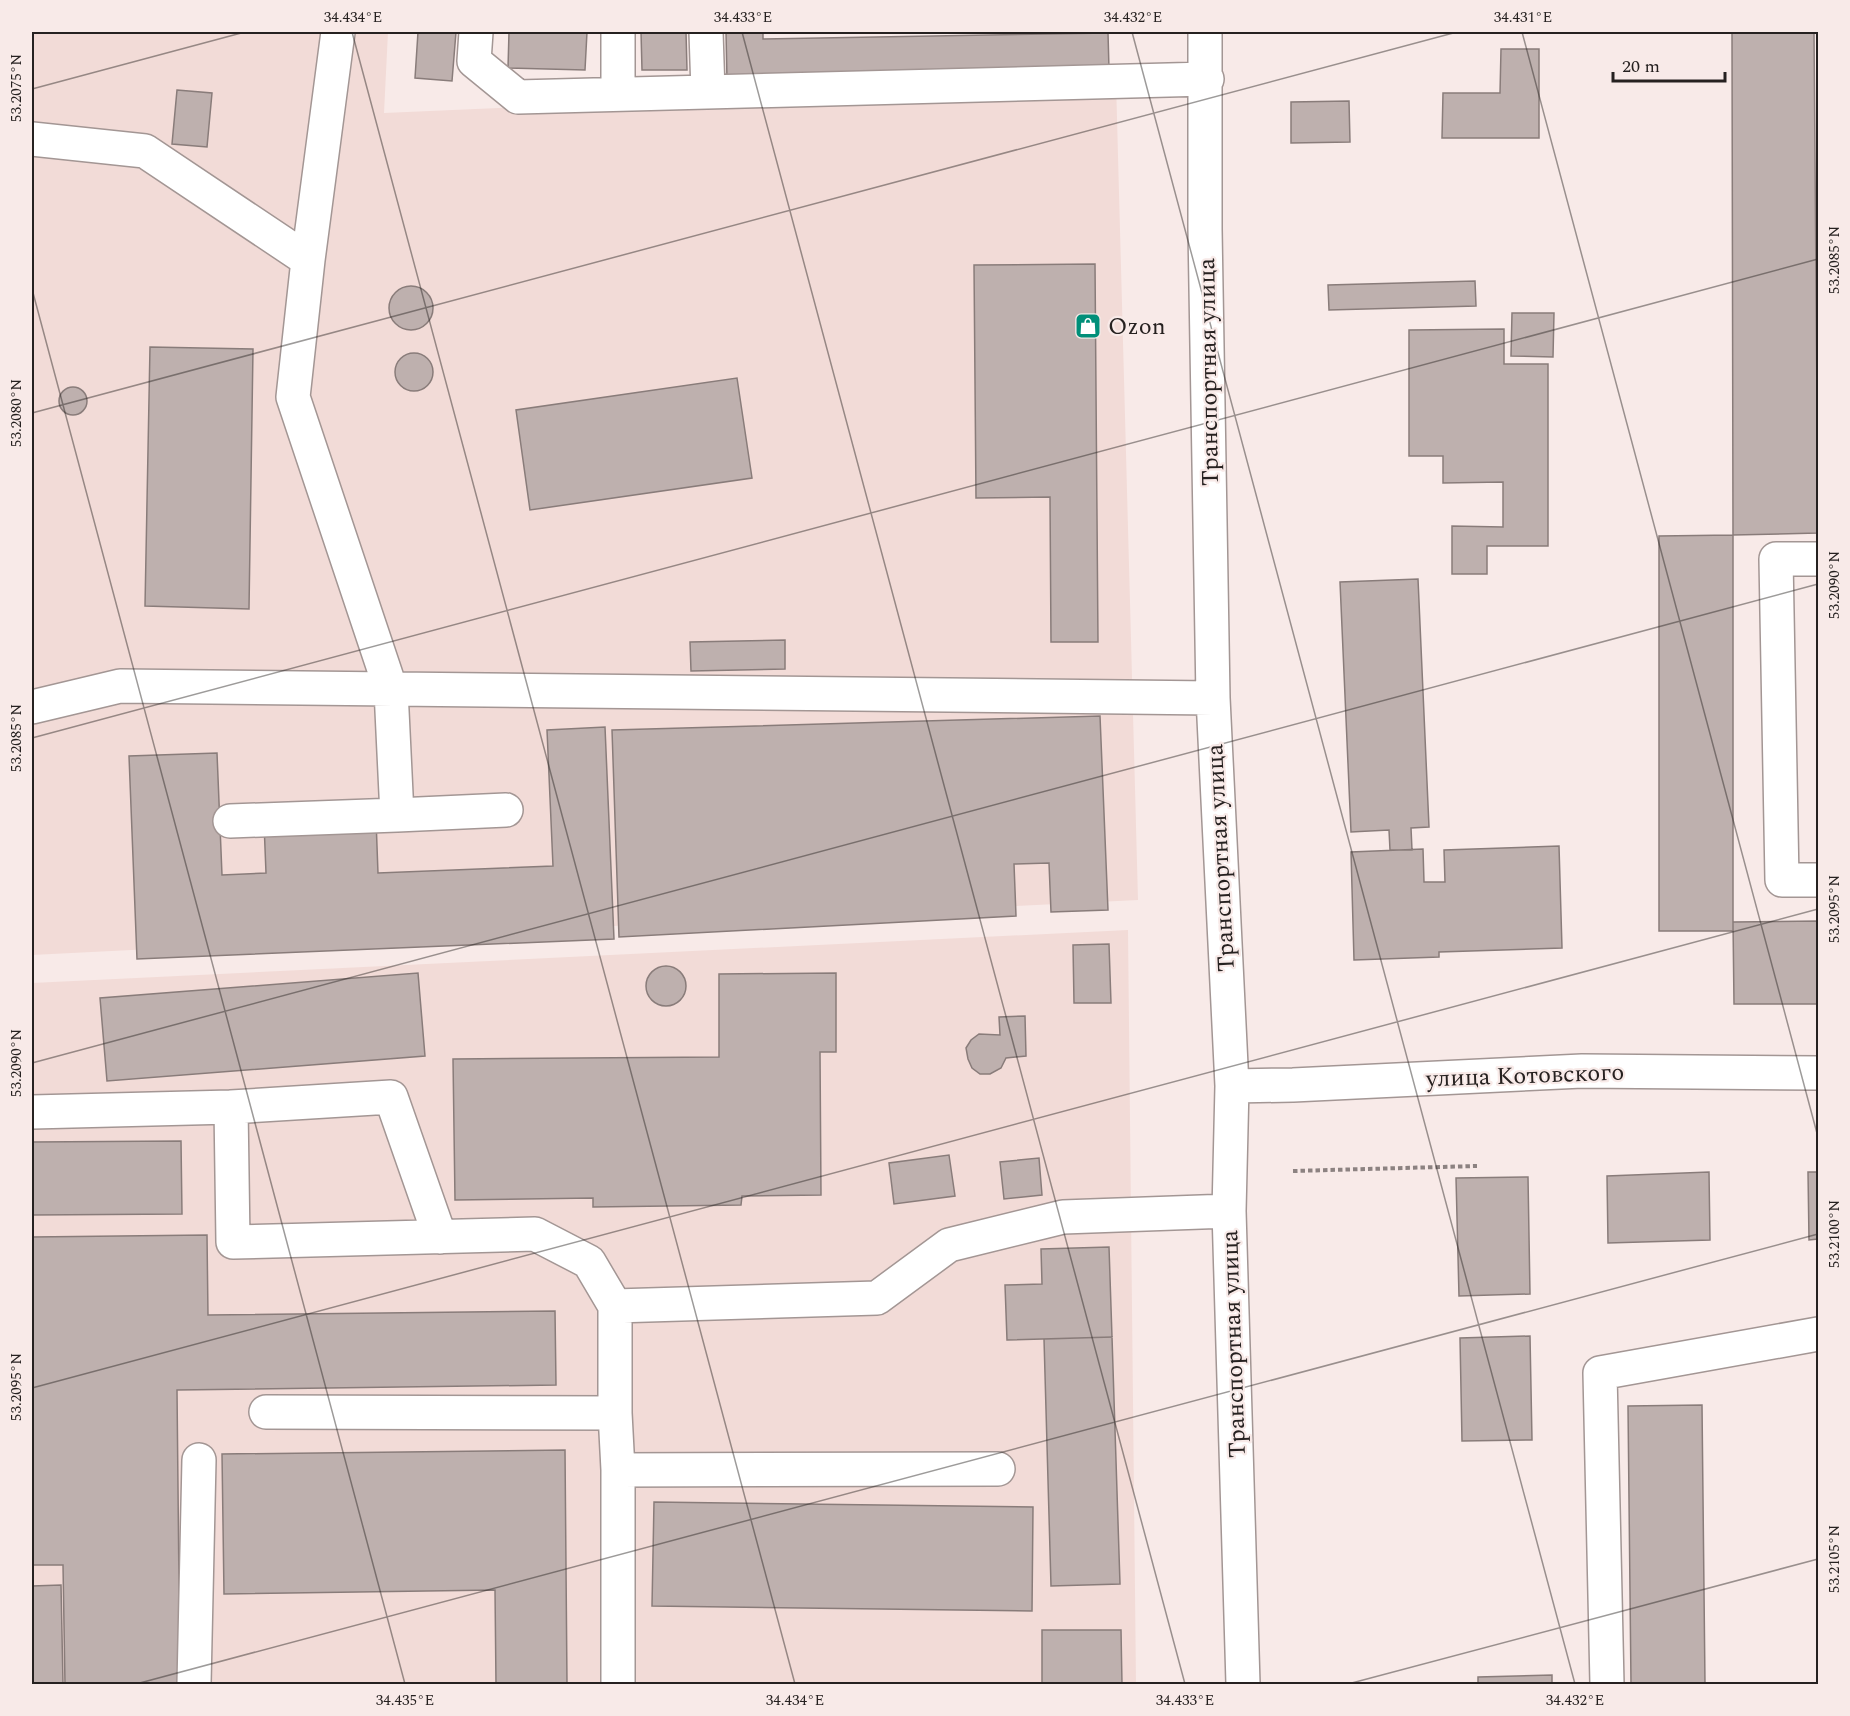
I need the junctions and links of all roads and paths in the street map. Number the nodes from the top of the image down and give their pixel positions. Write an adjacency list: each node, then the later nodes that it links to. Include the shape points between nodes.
1 (338, 32): 10 (street)
2 (476, 32): 8 (street, via 474,61 518,97)
3 (618, 32): 8 (street)
4 (706, 32): 7 (street)
5 (1205, 32): 6 (street, Транспортная улица)
6 (1207, 79): 7 (street); 13 (street, Транспортная улица, via 1205,230)
7 (708, 92): 8 (street)
8 (618, 94)
9 (32, 139): 10 (street, via 145,151)
10 (308, 260): 12 (street, via 293,397)
11 (1818, 559): 18 (street, via 1776,559 1782,880)
12 (391, 690): 13 (street); 14 (street, via 120,686); 16 (street)
13 (1213, 698): 20 (street, Транспортная улица)
14 (32, 707)
15 (506, 810): 16 (street)
16 (397, 815): 17 (street)
17 (230, 821)
18 (1818, 880)
19 (1818, 1073): 20 (street, улица Котовского, via 1582,1071)
20 (1232, 1086): 25 (street, Транспортная улица)
21 (231, 1107): 22 (street); 26 (street, via 391,1096); 26 (street, via 233,1242)
22 (32, 1112)
23 (1477, 1166): 24 (path)
24 (1293, 1171)
25 (1229, 1210): 27 (street, via 1063,1217 950,1245 877,1298); 36 (street, Транспортная улица)
26 (440, 1237): 27 (street, via 535,1234 589,1262)
27 (615, 1306): 30 (street)
28 (1818, 1334): 37 (street, via 1600,1373)
29 (266, 1412): 30 (street)
30 (615, 1413): 33 (street)
31 (199, 1460): 34 (street)
32 (998, 1469): 33 (street)
33 (618, 1470): 35 (street)
34 (194, 1684)
35 (618, 1684)
36 (1243, 1684)
37 (1607, 1684)

